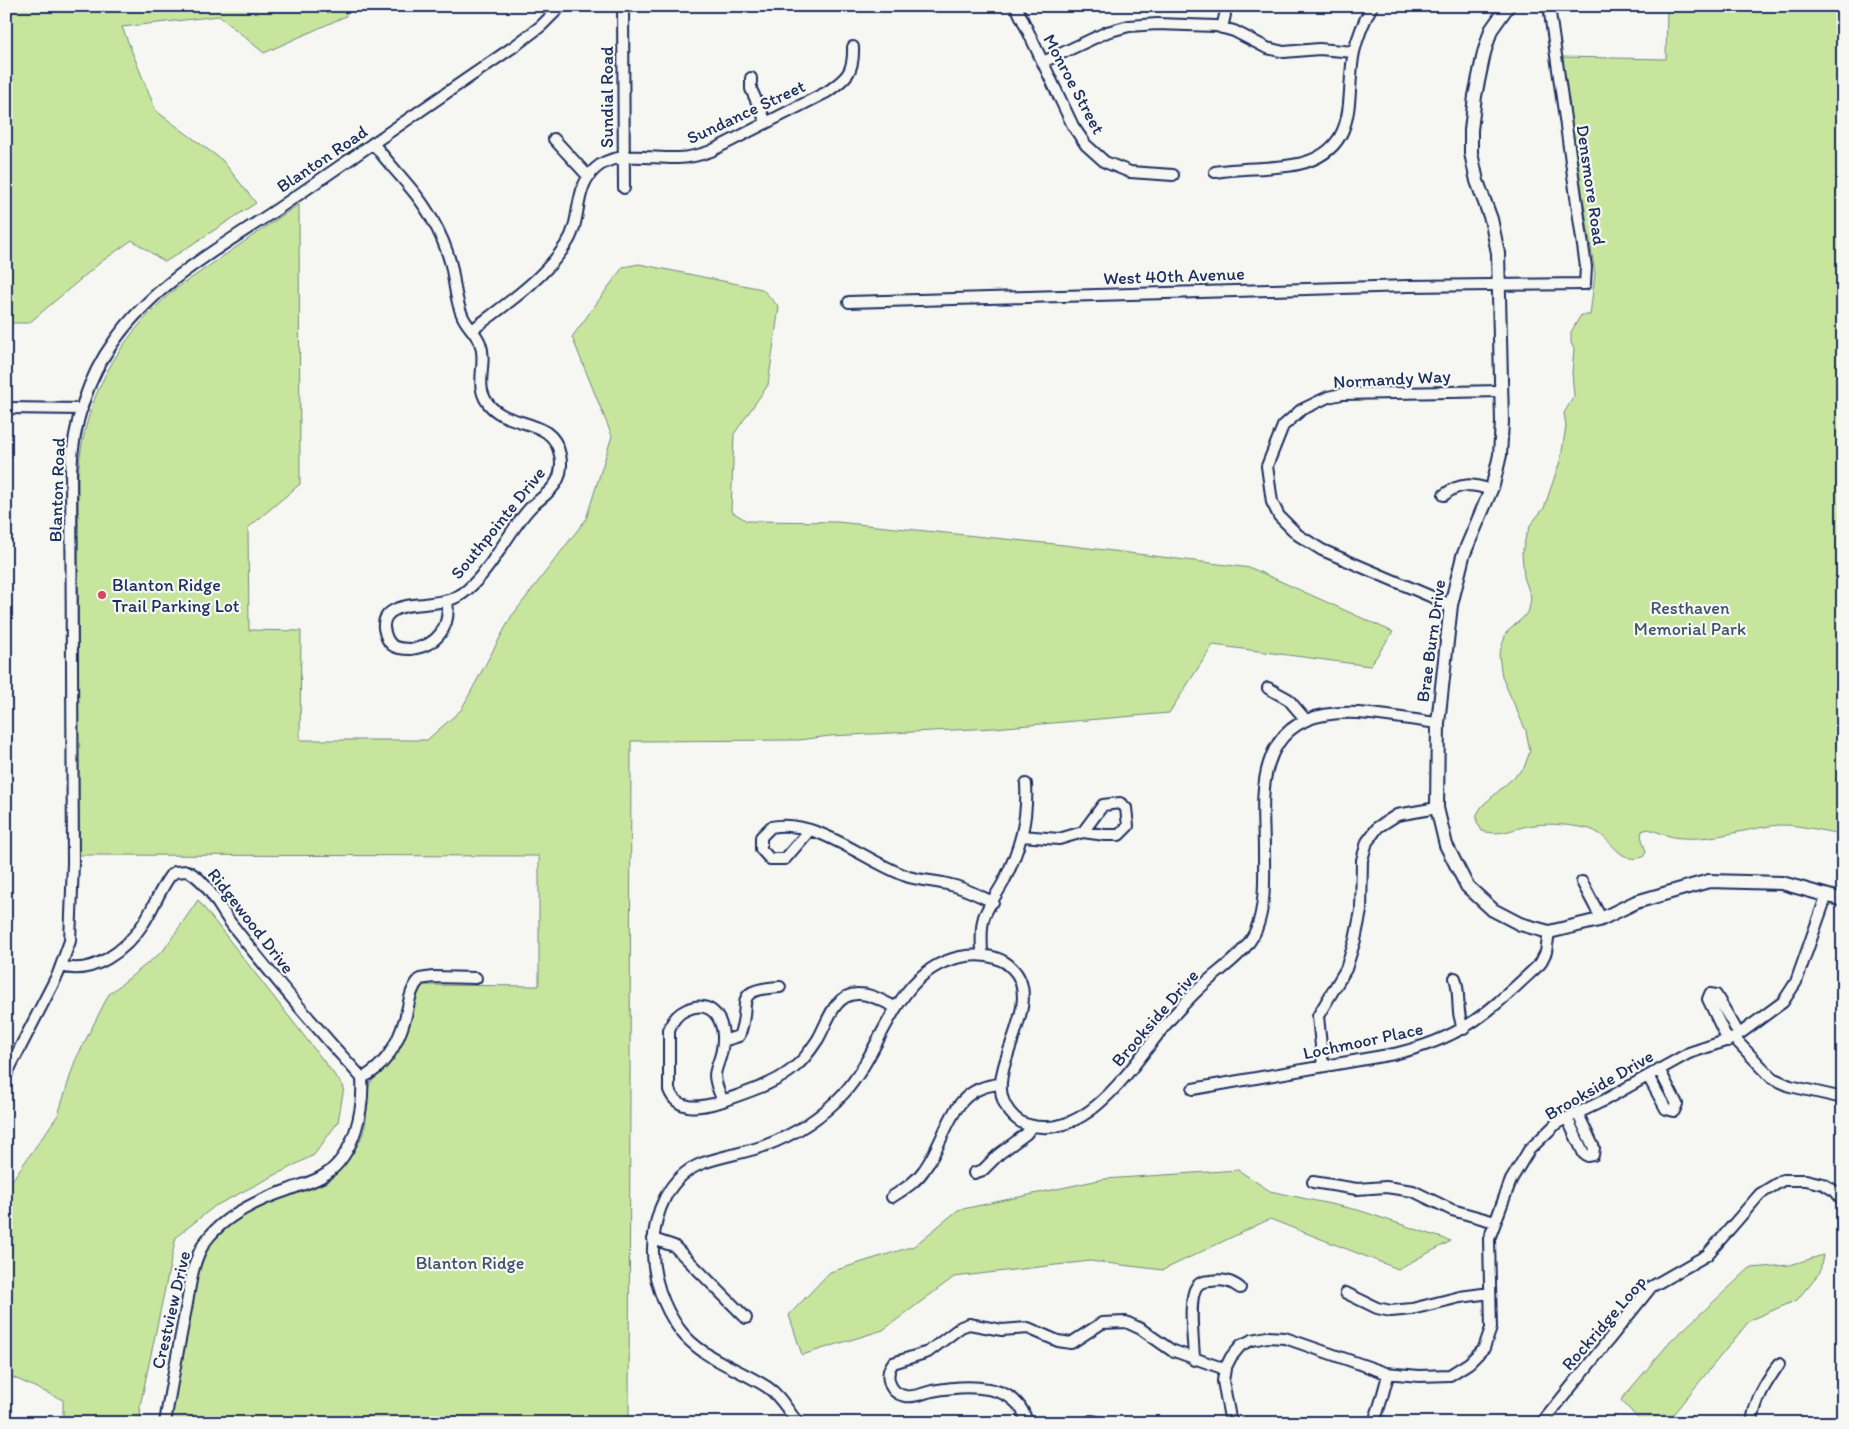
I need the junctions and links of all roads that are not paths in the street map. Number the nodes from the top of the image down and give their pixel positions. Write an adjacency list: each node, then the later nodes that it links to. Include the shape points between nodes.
1 (561, 6): 15 (street, Blanton Road, via 516,45)
2 (623, 6): 16 (street, Sundial Road)
3 (1016, 6): 11 (street, Monroe Street)
4 (1372, 6): 10 (street, via 1362,24)
5 (1549, 6): 21 (street, Densmore Road, via 1586,268 1585,284)
6 (1504, 8): 21 (street, Brae Burn Drive, via 1491,30 1484,53 1471,130 1477,181 1495,235)
7 (1225, 14): 8 (street)
8 (1222, 28): 10 (street, via 1284,52 1319,49); 11 (street, via 1190,24 1129,26 1107,32)
9 (853, 47): 13 (street, Sundance Street, via 853,66 837,85)
10 (1354, 52): 17 (street, via 1349,116 1342,133 1322,154 1292,166)
11 (1042, 62): 18 (street, Monroe Street, via 1073,126 1105,162 1130,172)
12 (751, 78): 13 (street, via 751,90)
13 (766, 122): 16 (street, Sundance Street, via 696,156)
14 (554, 139): 19 (street)
15 (373, 143): 23 (street, Southpointe Drive, via 432,218 451,264 463,318); 26 (street, Blanton Road, via 218,246 155,295 114,341 95,374)
16 (624, 157): 19 (street, Sundance Street, via 601,164); 20 (street, Sundial Road)
17 (1215, 172)
18 (1173, 175)
19 (588, 176): 23 (street, via 581,189 568,243 534,280)
20 (624, 188)
21 (1499, 284): 22 (street, West 40th Avenue); 24 (street, Brae Burn Drive)
22 (849, 302)
23 (472, 330): 29 (street, Southpointe Drive, via 483,353 481,382 486,401 501,415 544,429 557,445 561,467 557,482 531,508 479,578 466,592)
24 (1502, 391): 27 (street, Brae Burn Drive, via 1500,455); 30 (street, Normandy Way, via 1366,393 1328,397 1301,410 1283,426 1267,466 1272,502 1279,516 1298,536 1322,550)
25 (6, 408): 26 (street)
26 (82, 409): 46 (street, Blanton Road, via 74,436 71,471 72,917 70,941)
27 (1491, 490): 28 (street, via 1466,485 1454,488); 30 (street, Brae Burn Drive, via 1463,556)
28 (1444, 496)
29 (447, 601): 29 (street, Southpointe Drive, via 396,609 384,623 388,640 401,649 422,647 433,642 447,622)
30 (1451, 605): 33 (street, Brae Burn Drive)
31 (1268, 688): 32 (street, via 1288,698)
32 (1306, 720): 33 (street, Brookside Drive, via 1334,712); 65 (street, Brookside Drive, via 1284,736 1269,762 1264,798 1264,896 1253,936 1163,1028 1102,1102 1068,1124 1047,1128)
33 (1438, 723): 35 (street, Brae Burn Drive)
34 (1026, 784): 38 (street, via 1027,810)
35 (1437, 808): 44 (street, Brae Burn Drive, via 1446,845 1467,886 1493,910 1520,924); 54 (street, via 1397,815 1378,827 1367,842 1362,860 1361,911 1355,940 1346,969 1318,1016)
36 (809, 831): 36 (street, via 772,827 761,837 761,849 770,859 785,860); 42 (street, via 908,876 951,885)
37 (1083, 832): 37 (street, via 1119,835 1128,826 1126,808 1120,803 1103,805); 38 (street, via 1059,838)
38 (1022, 836): 42 (street)
39 (1582, 882): 43 (street)
40 (1826, 897): 41 (street); 43 (street, via 1782,883 1709,881 1636,902); 52 (street, Brookside Drive, via 1796,982 1783,1002)
41 (1843, 900)
42 (993, 902): 45 (street, via 985,915 982,929)
43 (1601, 918): 44 (street)
44 (1549, 932): 51 (street, Lochmoor Place, via 1546,952 1540,964 1488,1012)
45 (982, 955): 50 (street, via 958,957 931,969 909,988); 59 (street, via 1005,962 1022,984 1020,1015)
46 (61, 966): 56 (street, Blanton Road); 58 (street, Ridgewood Drive, via 73,970 88,968 114,954 142,926 170,876 175,872 188,871 200,880 279,984)
47 (476, 978): 58 (street, via 433,976 420,979 413,989 406,1019 394,1046 376,1069)
48 (1455, 978): 51 (street, via 1460,1023)
49 (780, 987): 53 (street, via 759,988 750,993 744,1002 739,1036)
50 (895, 1007): 62 (street, via 864,994 845,997 833,1008 816,1041 797,1066 767,1083); 71 (street, via 864,1068 838,1100 817,1118 784,1138 748,1152 702,1163 686,1172 675,1182 662,1204 656,1217)
51 (1464, 1029): 54 (street, Lochmoor Place, via 1420,1048)
52 (1734, 1038): 55 (street, Brookside Drive); 61 (street, via 1772,1078 1790,1086)
53 (723, 1041): 62 (street, via 715,1074); 62 (street, via 718,1015 707,1008 697,1007 682,1012 669,1030 669,1086 673,1098 681,1105 694,1107)
54 (1323, 1066): 60 (street, Lochmoor Place)
55 (1659, 1069): 57 (street, Brookside Drive); 57 (street, via 1677,1104 1674,1111 1666,1109)
56 (6, 1075)
57 (1648, 1076): 63 (street, Brookside Drive)
58 (362, 1078): 81 (street, Crestview Drive, via 358,1125 335,1166 326,1174 258,1201 234,1216 214,1232 199,1254 192,1276)
59 (1001, 1084): 65 (street, via 1000,1093 1007,1109 1023,1125); 68 (street, via 982,1087 964,1098 925,1169 915,1181)
60 (1193, 1089)
61 (1843, 1098)
62 (722, 1101)
63 (1577, 1112): 64 (street, Brookside Drive); 64 (street, via 1595,1150 1593,1155 1584,1154)
64 (1567, 1118): 70 (street, Brookside Drive, via 1557,1123 1529,1150 1511,1180)
65 (1032, 1126): 66 (street, via 983,1170)
66 (974, 1173)
67 (1313, 1182): 70 (street, via 1357,1189 1404,1189 1452,1210)
68 (892, 1197)
69 (1843, 1201): 87 (street, Rockridge Loop, via 1823,1184 1806,1180 1783,1180 1760,1194 1707,1255 1651,1287)
70 (1495, 1222): 74 (street, Brookside Drive, via 1489,1239)
71 (653, 1239): 75 (street, via 674,1246); 82 (street, via 656,1281 668,1311 682,1332 727,1367 771,1390)
72 (1240, 1288): 76 (street, via 1222,1280 1207,1281 1197,1286 1193,1299)
73 (1346, 1293): 74 (street, via 1391,1311)
74 (1490, 1293): 79 (street, Brookside Drive, via 1491,1328 1484,1348 1469,1363 1450,1375)
75 (746, 1318)
76 (1194, 1360): 78 (street); 83 (street, via 1126,1322 1102,1323 1077,1340 1065,1343 1034,1329 1002,1330 973,1324 961,1327 928,1352 897,1361 889,1371 888,1380 892,1388 905,1396 963,1389 1003,1393 1019,1404)
77 (1779, 1364): 88 (street, via 1762,1388)
78 (1226, 1369): 79 (street, Brookside Drive, via 1231,1356 1241,1345 1267,1337 1285,1338 1354,1364); 85 (street, Brookside Drive, via 1223,1381)
79 (1389, 1373): 86 (street)
80 (1091, 1421): 84 (street)
81 (165, 1423)
82 (798, 1423)
83 (1027, 1423)
84 (1103, 1423)
85 (1231, 1423)
86 (1373, 1423)
87 (1542, 1423)
88 (1752, 1423)

